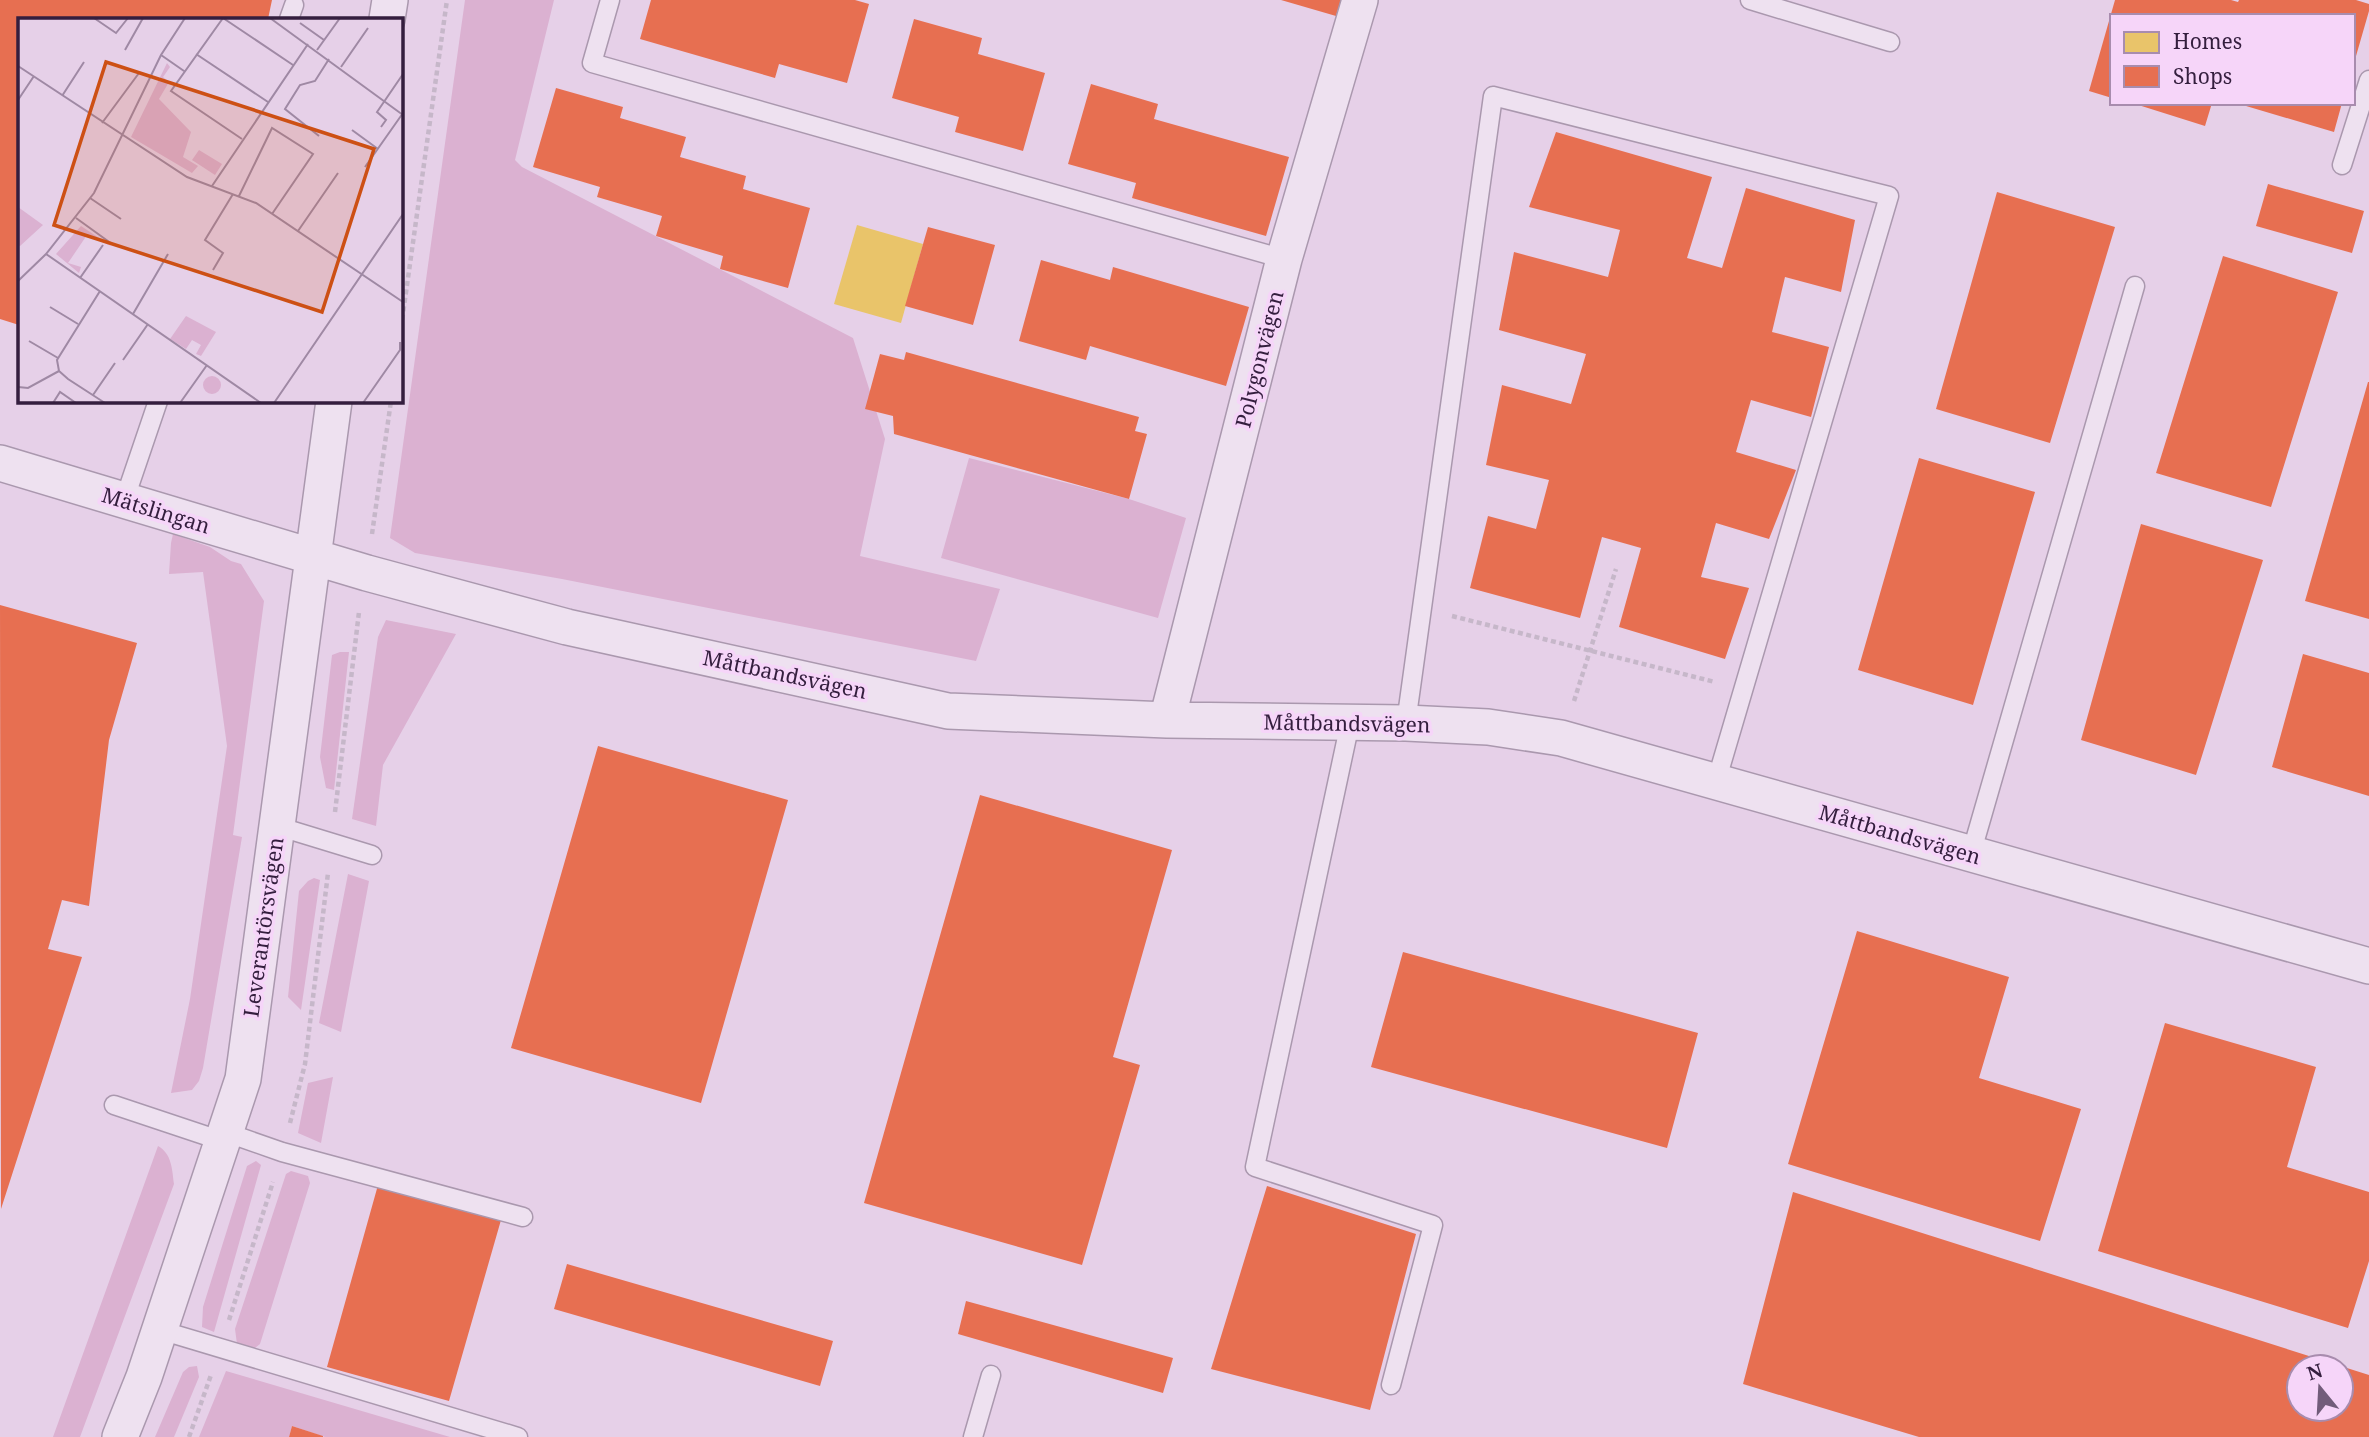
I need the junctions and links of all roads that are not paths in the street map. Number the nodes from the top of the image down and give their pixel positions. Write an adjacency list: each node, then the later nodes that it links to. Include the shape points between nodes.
1 (390, 0): 5 (street)
2 (610, 0): 9 (lane, via 592,63)
3 (1360, 0): 9 (street, Polygonvägen)
4 (1750, 0): 6 (lane)
5 (387, 18)
6 (1890, 42)
7 (2369, 80): 8 (lane)
8 (2342, 165)
9 (1284, 259): 16 (street, Polygonvägen)
10 (2135, 286): 21 (lane)
11 (158, 402): 14 (lane)
12 (334, 402): 15 (street, Leverantörsvägen)
13 (0, 463): 14 (street, Mätslingan)
14 (124, 501): 15 (street, Mätslingan)
15 (312, 556): 16 (street, Måttbandsvägen, via 566,627 948,711); 20 (street, Leverantörsvägen)
16 (1167, 720): 17 (street, Måttbandsvägen)
17 (1350, 723): 18 (street, Måttbandsvägen); 29 (lane, via 1255,1167 1433,1225)
18 (1406, 723): 19 (street, Måttbandsvägen, via 1488,727 1562,738); 19 (lane, via 1493,96 1889,196)
19 (1716, 782): 21 (street, Måttbandsvägen)
20 (277, 827): 22 (lane); 25 (street, Leverantörsvägen, via 243,1079)
21 (1971, 854): 23 (street, Måttbandsvägen)
22 (372, 855)
23 (2369, 966)
24 (114, 1105): 25 (lane)
25 (224, 1137): 26 (lane); 27 (street, Leverantörsvägen)
26 (523, 1217)
27 (160, 1330): 30 (street, Leverantörsvägen); 31 (lane)
28 (991, 1375): 32 (lane)
29 (1391, 1385)
30 (120, 1437)
31 (518, 1437)
32 (973, 1437)

